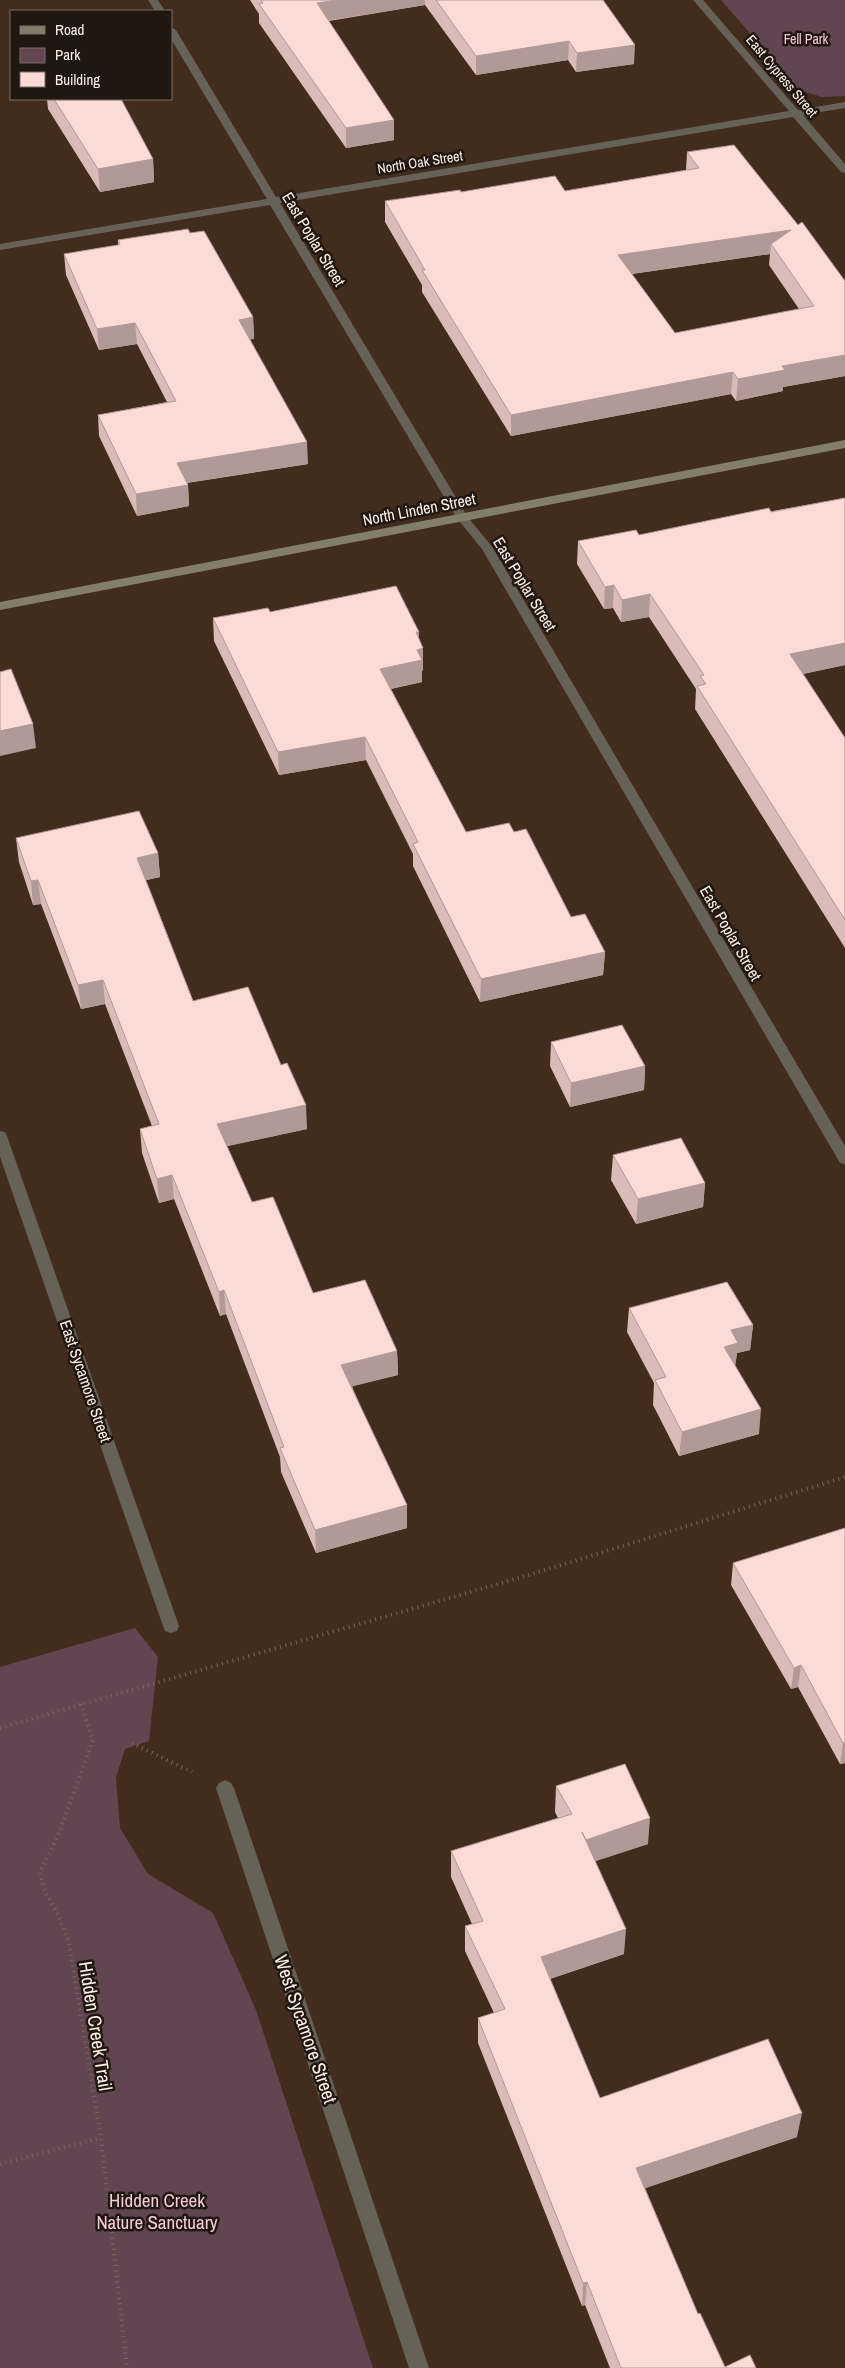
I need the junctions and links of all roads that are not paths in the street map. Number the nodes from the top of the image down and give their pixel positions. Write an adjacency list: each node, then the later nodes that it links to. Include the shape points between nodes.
1 (698, 0): 4 (street, East Cypress Street)
2 (172, 32): 6 (street, East Poplar Street)
3 (845, 105): 4 (street, North Oak Street)
4 (796, 114): 5 (street, East Cypress Street); 6 (street, North Oak Street)
5 (845, 170)
6 (273, 201): 7 (street, North Oak Street); 9 (street, East Poplar Street)
7 (0, 247)
8 (845, 444): 9 (main road, North Linden Street)
9 (462, 517): 10 (main road, North Linden Street); 12 (street, East Poplar Street, via 487,548)
10 (0, 606)
11 (0, 1136): 13 (street, East Sycamore Street)
12 (845, 1159)
13 (171, 1626)
14 (225, 1788): 15 (street, West Sycamore Street)
15 (419, 2368)

